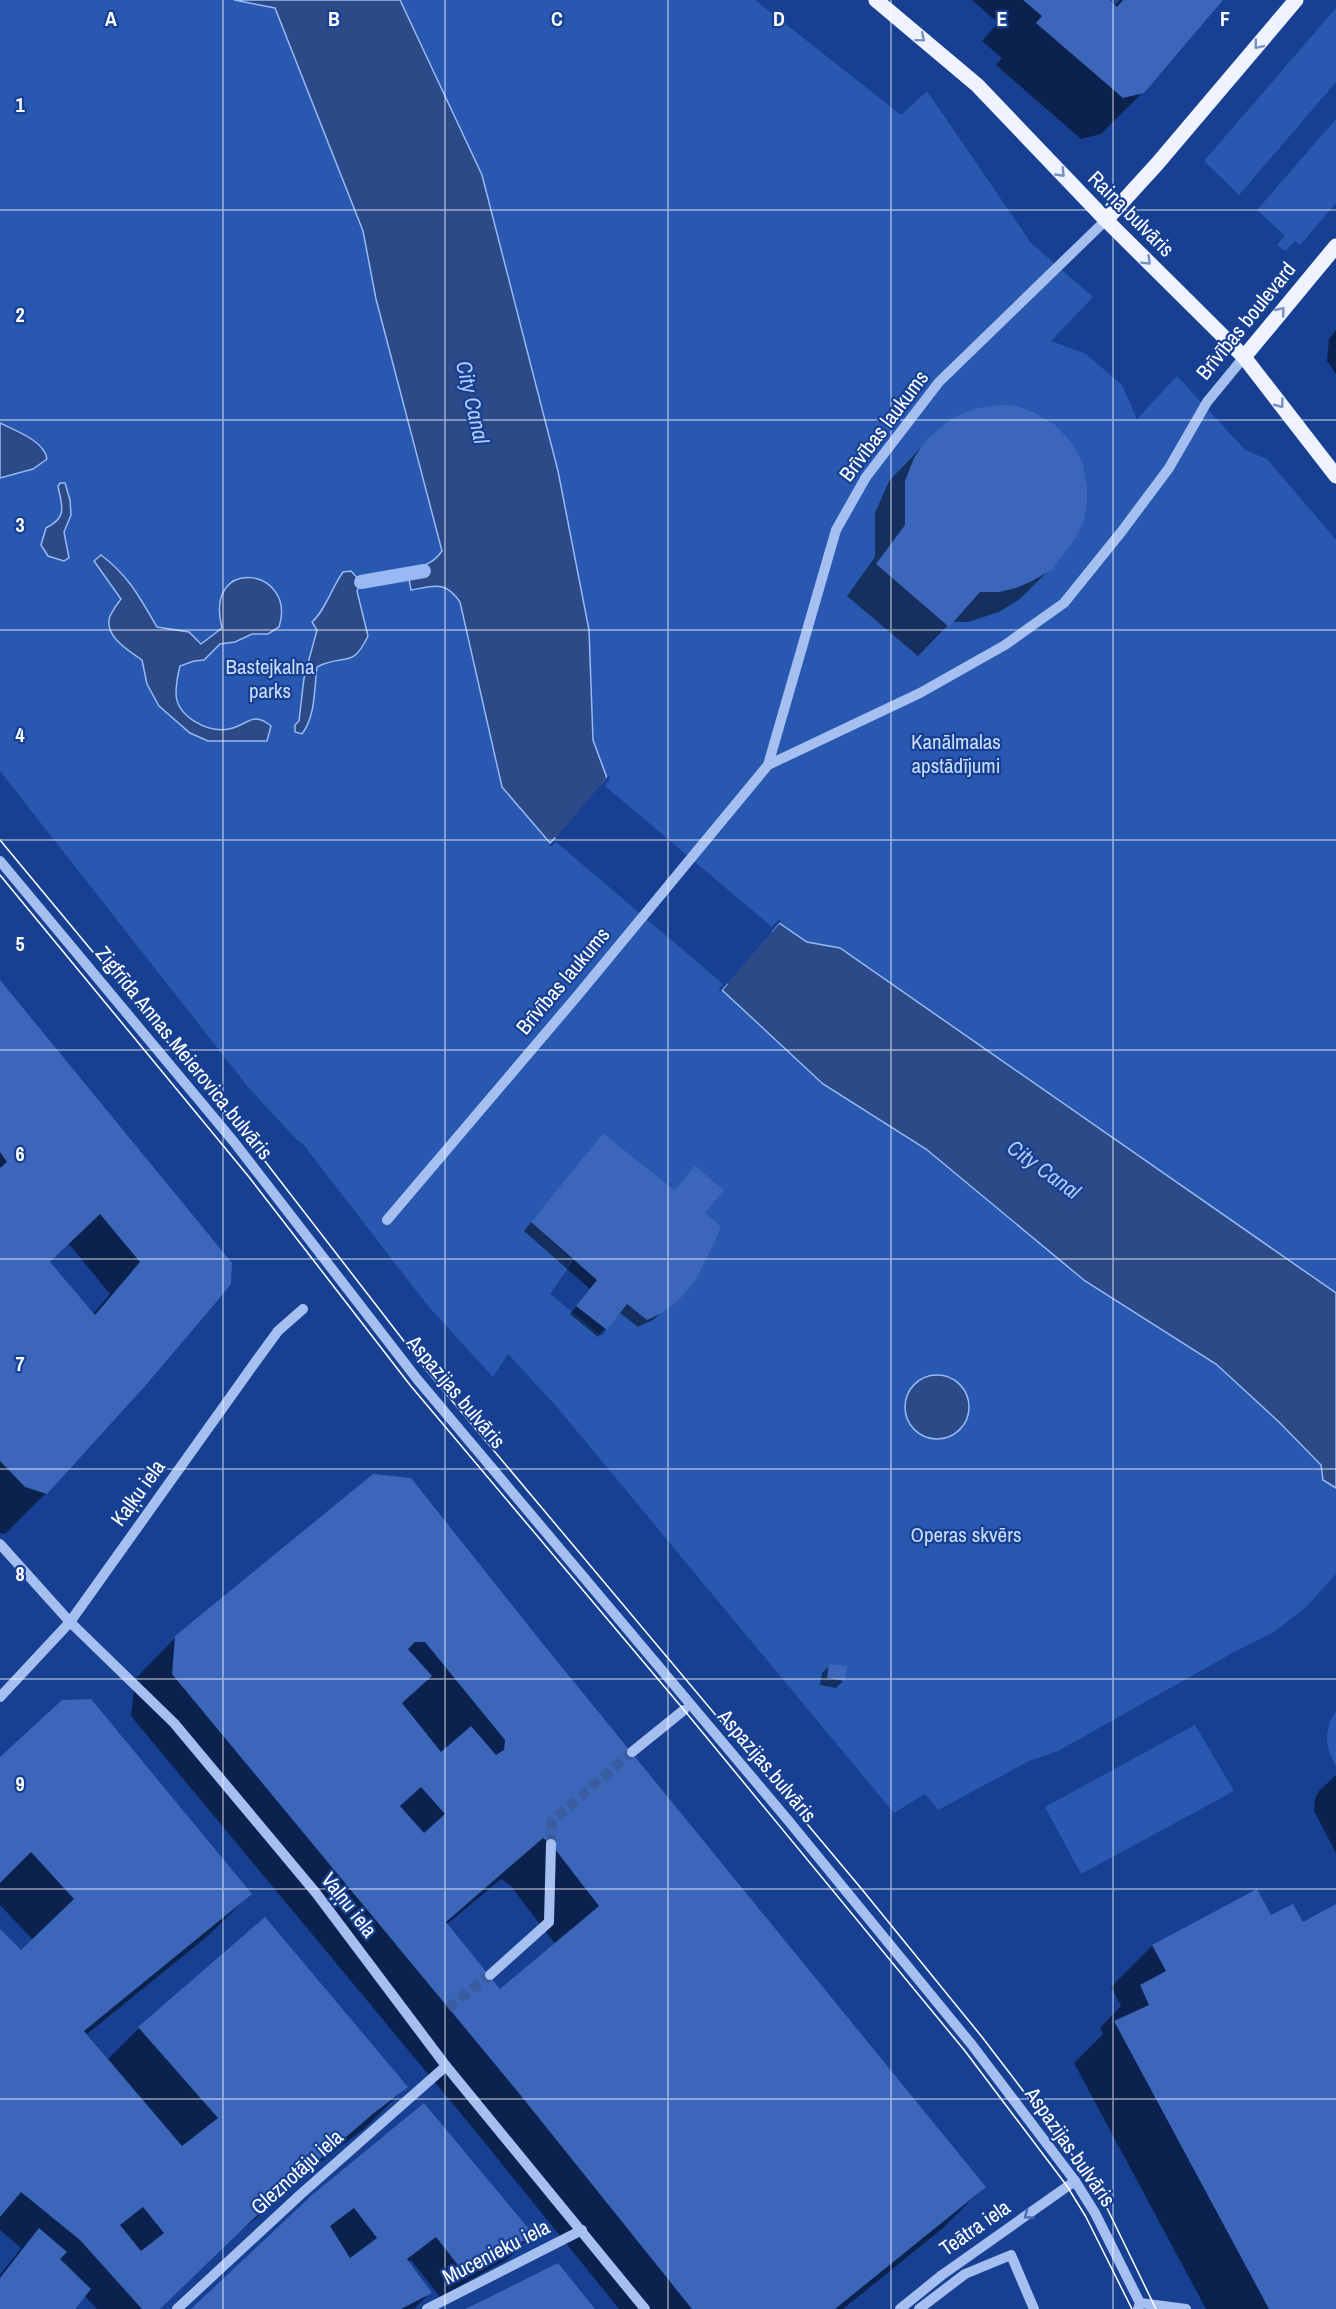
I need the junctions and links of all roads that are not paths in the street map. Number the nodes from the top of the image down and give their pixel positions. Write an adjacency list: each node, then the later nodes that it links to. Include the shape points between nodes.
1 (876, 0): 3 (main road, Raiņa bulvāris, one-way to 3, via 977,85)
2 (1296, 0): 3 (main road, one-way to 3)
3 (1106, 220): 5 (main road, Raiņa bulvāris, one-way to 5); 8 (street, Brīvības laukums, via 939,382 861,486 836,530)
4 (1336, 246): 5 (main road, Brīvības boulevard, one-way to 4)
5 (1244, 357): 6 (street, Brīvības boulevard, via 1207,402); 7 (main road, Raiņa bulvāris, one-way to 7)
6 (1194, 426): 8 (street, Brīvības laukums, via 1169,468 1064,603 1005,645 920,693)
7 (1336, 476)
8 (768, 765): 10 (street, Brīvības laukums)
9 (0, 861): 11 (street, Zigfrīda Annas Meierovica bulvāris, via 234,1142)
10 (387, 1220)
11 (336, 1272): 21 (street, Aspazijas bulvāris, via 417,1379 972,2045)
12 (303, 1308): 14 (street, Kaļķu iela, via 272,1340)
13 (0, 1544): 14 (street, Vaļņu iela)
14 (70, 1622): 15 (street, Kaļķu iela); 20 (street, Vaļņu iela, via 174,1723 316,1893)
15 (0, 1697)
16 (684, 1710): 17 (street)
17 (632, 1752)
18 (551, 1844): 19 (street, via 549,1922)
19 (490, 1975)
20 (446, 2066): 22 (street, Vaļņu iela); 24 (street, Gleznotāju iela)
21 (1075, 2181): 23 (street, Aspazijas bulvāris, via 1095,2212); 27 (street, Teātra iela, one-way to 27)
22 (582, 2230): 25 (street, Mucenieku iela); 26 (street, Vaļņu iela)
23 (1139, 2306): 30 (street); 31 (street)
24 (177, 2309)
25 (427, 2309)
26 (645, 2309)
27 (900, 2309)
28 (919, 2309): 29 (street, via 964,2274 1011,2255)
29 (1034, 2309)
30 (1129, 2309)
31 (1186, 2309)

